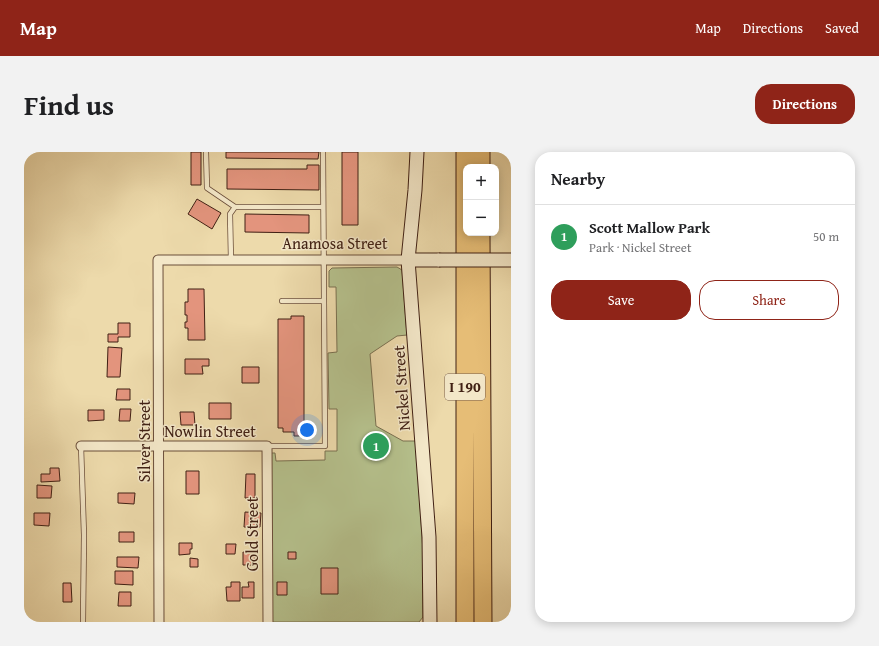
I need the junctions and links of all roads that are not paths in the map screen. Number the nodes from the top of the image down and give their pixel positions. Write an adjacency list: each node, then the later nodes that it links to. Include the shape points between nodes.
1 (206, 152): 7 (lane, via 207,188)
2 (323, 152): 8 (lane)
3 (417, 152): 13 (main road, Nickel Street)
4 (465, 152): 24 (highway, I 190)
5 (481, 152): 6 (highway)
6 (481, 164)
7 (235, 207): 8 (lane); 11 (lane, via 230,214)
8 (324, 207): 12 (lane)
9 (481, 236): 25 (highway, I 190)
10 (158, 260): 11 (street, Anamosa Street); 18 (street, Silver Street)
11 (231, 260): 12 (street, Anamosa Street)
12 (324, 260): 13 (street, Anamosa Street); 16 (lane)
13 (408, 260): 14 (main road, Anamosa Street, bridge); 23 (main road, Nickel Street, via 429,536)
14 (511, 260)
15 (282, 301): 16 (lane)
16 (324, 301): 19 (lane, via 325,446)
17 (81, 446): 18 (street, Nowlin Street); 20 (lane)
18 (159, 446): 19 (street, Nowlin Street); 21 (street, Silver Street)
19 (267, 446): 22 (street, Gold Street)
20 (83, 622)
21 (159, 622)
22 (268, 622)
23 (430, 622)
24 (465, 622)
25 (483, 622)

